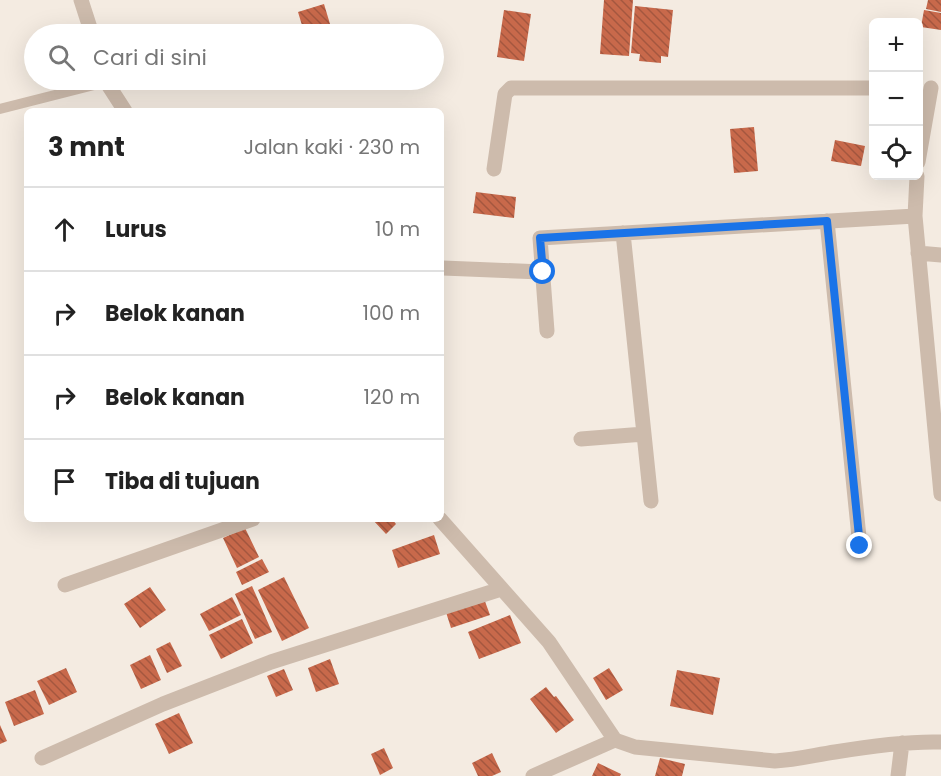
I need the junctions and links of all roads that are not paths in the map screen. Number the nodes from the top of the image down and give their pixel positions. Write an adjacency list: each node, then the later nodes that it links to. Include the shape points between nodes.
1 (81, 0): 2 (street)
2 (89, 24)
3 (869, 88): 10 (street, via 511,88 505,94)
4 (930, 88): 9 (street)
5 (69, 90): 8 (lane)
6 (112, 90): 7 (street)
7 (123, 108)
8 (0, 109)
9 (923, 131)
10 (494, 169)
11 (918, 180): 12 (street)
12 (915, 216): 13 (street); 15 (street)
13 (827, 221): 14 (street); 26 (street)
14 (623, 233): 18 (street, via 540,238); 20 (street)
15 (918, 253): 16 (street); 22 (street)
16 (941, 255)
17 (444, 268): 18 (street)
18 (543, 272): 19 (street)
19 (547, 331)
20 (644, 434): 21 (street); 23 (street)
21 (581, 439)
22 (941, 495)
23 (651, 501)
24 (244, 522): 27 (street)
25 (443, 522): 28 (street)
26 (860, 546)
27 (65, 585)
28 (501, 589): 29 (street, via 549,642); 32 (street, via 271,662 163,704)
29 (615, 740): 31 (street, via 635,747 775,761); 33 (street)
30 (941, 742): 31 (street)
31 (902, 743): 34 (street)
32 (42, 758)
33 (534, 776)
34 (898, 776)

